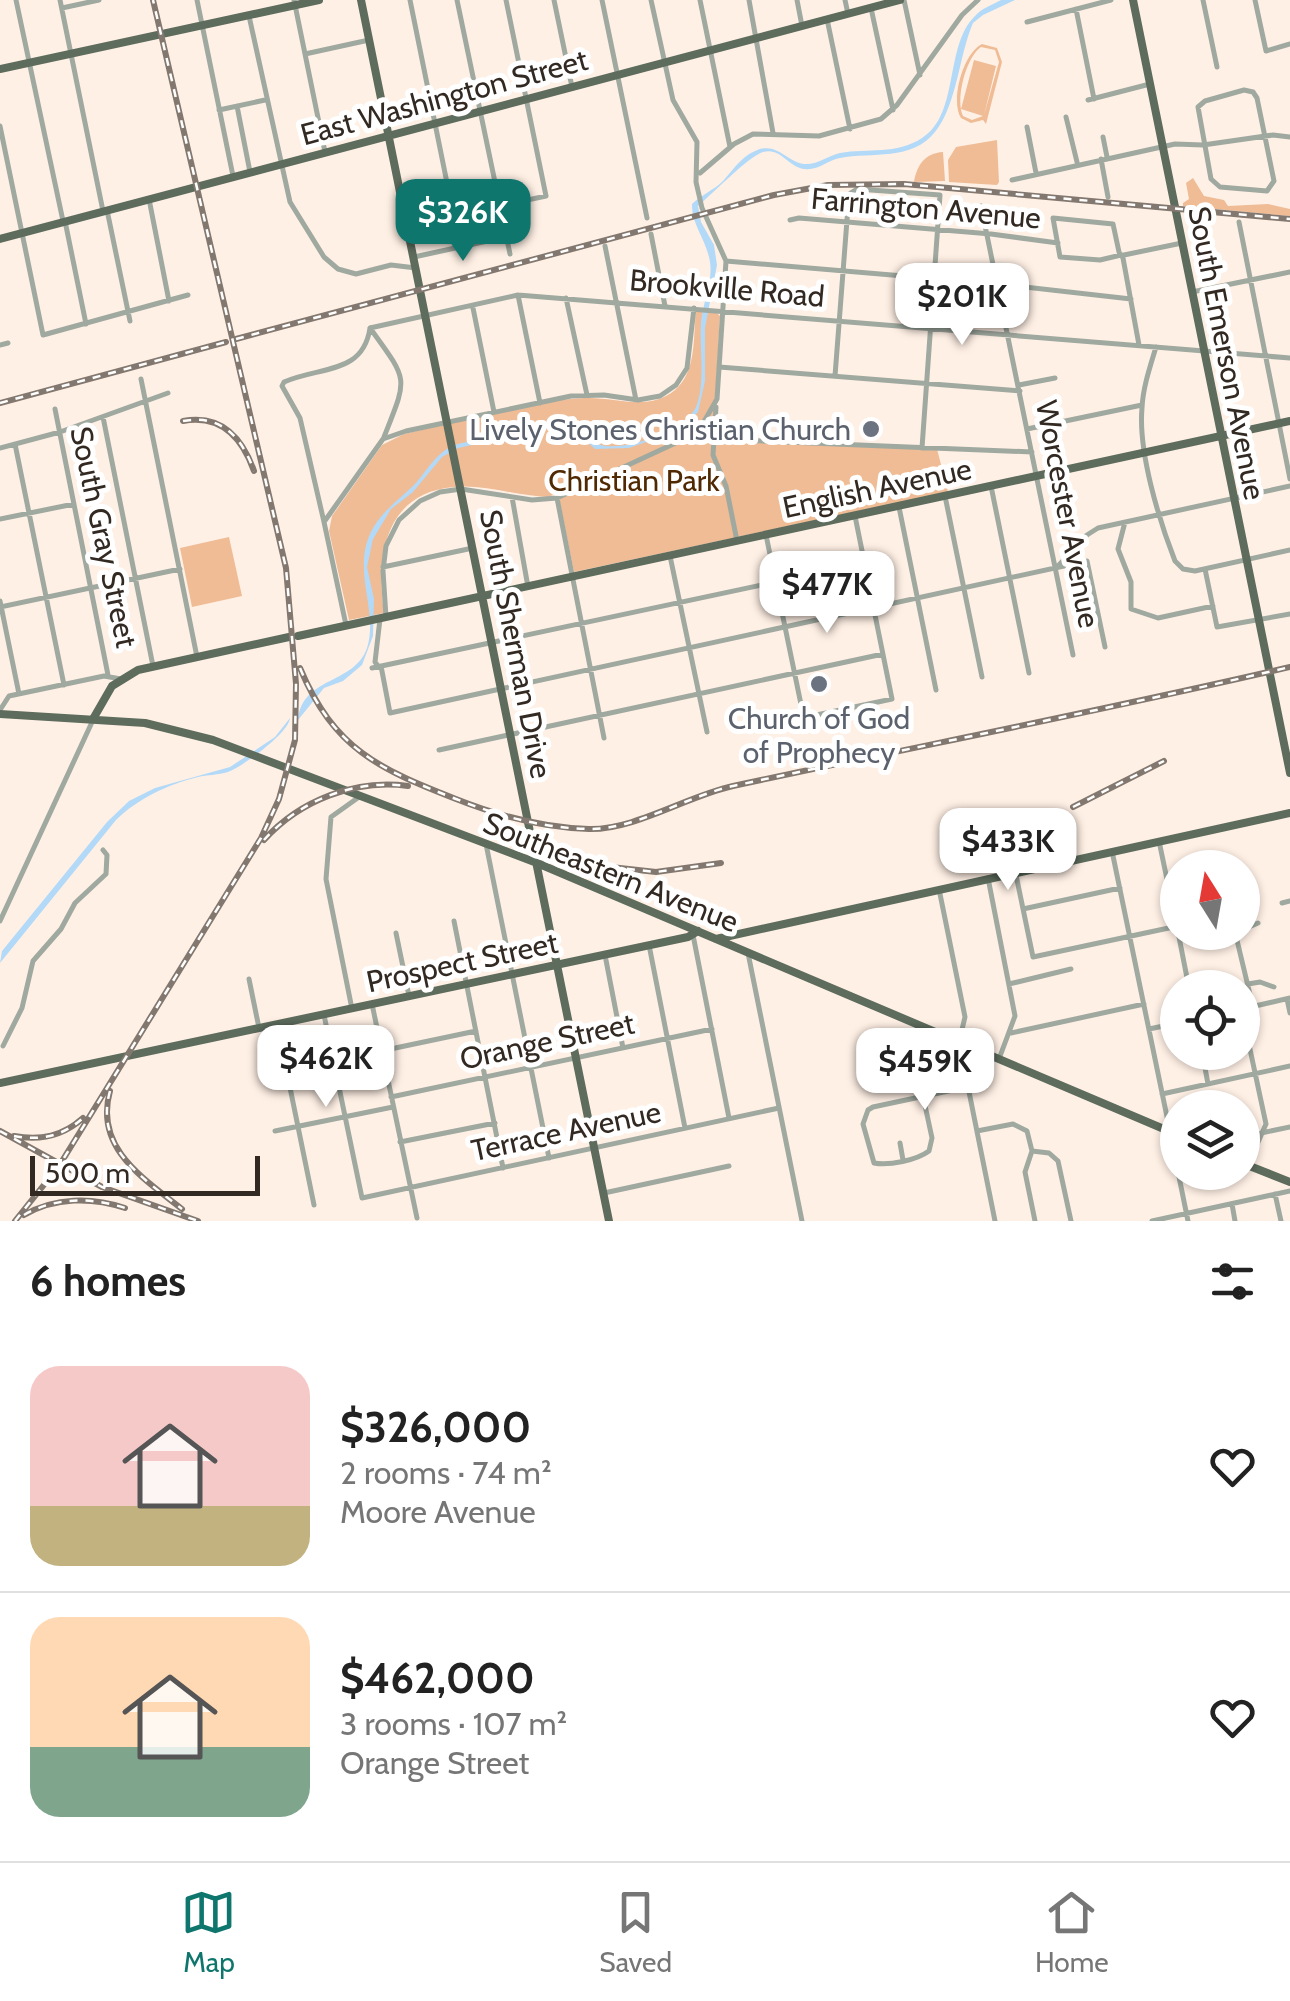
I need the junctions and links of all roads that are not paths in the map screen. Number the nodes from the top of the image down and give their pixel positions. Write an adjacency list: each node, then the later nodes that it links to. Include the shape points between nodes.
1 (16, 0): 39 (street)
2 (60, 0): 24 (street)
3 (99, 0): 24 (street)
4 (197, 0): 31 (street)
5 (320, 0): 23 (main road)
6 (361, 0): 34 (main road, South Sherman Drive)
7 (410, 0): 54 (street)
8 (457, 0): 52 (street)
9 (506, 0): 47 (street)
10 (554, 0): 46 (street)
11 (602, 0): 43 (street)
12 (651, 0): 40 (street)
13 (700, 0): 36 (street)
14 (749, 0): 33 (street)
15 (797, 0): 32 (street)
16 (845, 0): 27 (street)
17 (902, 0): 25 (main road, East Washington Street); 44 (street)
18 (978, 0): 44 (street)
19 (1111, 0): 26 (street)
20 (1133, 0): 45 (main road, South Emerson Avenue)
21 (1204, 0): 41 (street)
22 (1255, 0): 35 (street, via 1266,51)
23 (294, 3): 28 (main road); 38 (street)
24 (62, 8): 37 (street)
25 (871, 8): 27 (main road, East Washington Street); 51 (street)
26 (1076, 10): 30 (street); 45 (street, via 1091,100)
27 (848, 14): 29 (main road, East Washington Street)
28 (249, 16): 31 (main road); 48 (street)
29 (827, 20): 32 (main road, East Washington Street); 57 (street)
30 (1026, 22)
31 (202, 26): 37 (main road); 50 (street)
32 (802, 26): 33 (main road, East Washington Street)
33 (755, 38): 36 (main road, East Washington Street); 58 (street)
34 (369, 40): 38 (street); 59 (main road, South Sherman Drive)
35 (1290, 44)
36 (710, 50): 40 (main road, East Washington Street); 64 (street)
37 (71, 54): 39 (main road); 79 (street)
38 (305, 54): 66 (street)
39 (30, 62): 42 (main road); 82 (street)
40 (664, 63): 43 (main road, East Washington Street); 72 (street, via 672,100 695,136)
41 (1216, 67)
42 (0, 69)
43 (618, 75): 46 (main road, East Washington Street); 80 (street)
44 (920, 76): 51 (street)
45 (1150, 84): 65 (main road, South Emerson Avenue)
46 (572, 87): 47 (main road, East Washington Street)
47 (526, 99): 52 (main road, East Washington Street); 77 (street, via 546,196)
48 (266, 100): 49 (street); 68 (street)
49 (237, 106): 50 (street); 70 (street)
50 (219, 110): 73 (street)
51 (893, 110): 57 (street)
52 (480, 111): 54 (main road, East Washington Street); 77 (street)
53 (1066, 117): 69 (street)
54 (435, 123): 59 (main road, East Washington Street); 94 (street)
55 (0, 126): 86 (street)
56 (1027, 127): 71 (street)
57 (850, 129): 58 (street, via 814,137)
58 (773, 133): 64 (street, via 753,134)
59 (388, 135): 66 (main road, East Washington Street); 97 (main road, South Sherman Drive)
60 (1265, 136): 61 (street); 63 (street); 63 (street, via 1256,96 1246,90 1200,104); 63 (street, via 1274,181 1265,191 1216,186)
61 (1290, 137)
62 (1103, 138): 67 (street)
63 (1204, 145): 65 (street)
64 (730, 147): 72 (street)
65 (1162, 147): 67 (street); 91 (main road, South Emerson Avenue)
66 (325, 152): 68 (main road, East Washington Street)
67 (1104, 158): 69 (street); 75 (street)
68 (280, 164): 70 (main road, East Washington Street); 99 (street, via 290,202 332,265 356,274)
69 (1077, 164): 71 (street)
70 (250, 172): 73 (main road, East Washington Street)
71 (1036, 174): 74 (street)
72 (698, 175): 98 (street, via 703,211)
73 (233, 176): 76 (main road, East Washington Street)
74 (1012, 180)
75 (1108, 196)
76 (148, 199): 79 (main road, East Washington Street); 110 (street)
77 (500, 206): 89 (street)
78 (982, 206): 88 (street, Worcester Avenue)
79 (105, 210): 82 (main road, East Washington Street); 116 (street)
80 (647, 218)
81 (790, 220): 83 (street, Farrington Avenue)
82 (64, 221): 86 (main road, East Washington Street); 120 (street)
83 (846, 222): 85 (street, Farrington Avenue); 85 (street, via 854,190 940,195); 100 (street)
84 (1238, 222): 103 (street)
85 (938, 229): 88 (street, Farrington Avenue); 102 (street)
86 (22, 232): 90 (main road, East Washington Street); 120 (street, via 43,336)
87 (651, 234): 112 (street)
88 (988, 234): 92 (street, Farrington Avenue); 104 (street, Worcester Avenue)
89 (506, 237): 94 (street); 95 (street)
90 (0, 239)
91 (1182, 242): 96 (street); 105 (main road, South Emerson Avenue)
92 (1058, 243): 96 (street, via 1060,257); 96 (street, Farrington Avenue, via 1052,218 1113,224)
93 (605, 246): 111 (street)
94 (460, 247): 97 (street)
95 (510, 254)
96 (1121, 256): 109 (street)
97 (414, 257): 99 (main road, South Sherman Drive)
98 (726, 262): 100 (street); 115 (street)
99 (416, 268): 117 (main road, South Sherman Drive)
100 (843, 271): 102 (street); 118 (street)
101 (1290, 272): 103 (street)
102 (934, 278): 104 (street); 122 (street)
103 (1250, 280): 105 (street); 129 (street)
104 (998, 284): 109 (street); 123 (street, Worcester Avenue)
105 (1192, 292): 128 (main road, South Emerson Avenue)
106 (188, 295): 110 (street)
107 (518, 295): 108 (street, Brookville Road); 113 (street, Brookville Road); 142 (street)
108 (566, 298): 111 (street, Brookville Road); 138 (street)
109 (1131, 299): 126 (street)
110 (170, 301): 116 (street)
111 (616, 302): 112 (street, Brookville Road); 140 (street)
112 (666, 306): 114 (street, Brookville Road)
113 (473, 307): 117 (street, Brookville Road); 145 (street)
114 (697, 308): 115 (street, Brookville Road); 140 (street, via 682,378 660,396)
115 (724, 310): 118 (street, Brookville Road); 131 (street)
116 (128, 312): 119 (street); 120 (street)
117 (426, 313): 121 (street, Brookville Road); 148 (main road, South Sherman Drive)
118 (839, 320): 122 (street, Brookville Road); 132 (street)
119 (130, 321)
120 (86, 324)
121 (370, 328): 154 (street, via 402,382); 174 (street, via 354,360 282,386 300,418)
122 (930, 328): 123 (street, Brookville Road); 135 (street)
123 (1008, 334): 126 (street, Brookville Road); 136 (street, Worcester Avenue)
124 (8, 343): 125 (street)
125 (0, 345)
126 (1140, 345): 127 (street, Brookville Road)
127 (1156, 347): 128 (street, Brookville Road); 143 (street)
128 (1204, 351): 129 (street, Brookville Road); 152 (main road, South Emerson Avenue)
129 (1266, 356): 130 (street, Brookville Road); 149 (street)
130 (1290, 358)
131 (719, 366): 132 (street); 139 (street)
132 (835, 376): 135 (street)
133 (1055, 378): 136 (street)
134 (142, 379): 141 (street)
135 (926, 384): 136 (street); 157 (street)
136 (1019, 388): 150 (street, Worcester Avenue)
137 (168, 393): 141 (street)
138 (587, 395): 140 (street); 142 (street)
139 (717, 399): 153 (street); 166 (street, via 702,425 682,440)
140 (636, 400)
141 (146, 401): 146 (street); 184 (street)
142 (540, 403): 145 (street)
143 (1142, 405): 150 (street); 159 (street)
144 (55, 409): 151 (street, South Gray Street)
145 (494, 412): 148 (street)
146 (103, 417): 151 (street); 188 (street)
147 (1290, 421): 149 (main road, English Avenue)
148 (448, 422): 154 (street); 163 (main road, South Sherman Drive)
149 (1279, 424): 152 (main road, English Avenue); 161 (street)
150 (1027, 429): 158 (street, Worcester Avenue)
151 (60, 432): 155 (street); 168 (street, South Gray Street)
152 (1221, 437): 159 (main road, English Avenue); 167 (main road, South Emerson Avenue)
153 (714, 439): 157 (street); 177 (street)
154 (384, 440): 174 (street)
155 (16, 444): 156 (street); 170 (street)
156 (0, 448)
157 (922, 448): 158 (street)
158 (1032, 452): 160 (street, Worcester Avenue)
159 (1145, 454): 160 (main road, English Avenue); 171 (street)
160 (1037, 476): 162 (main road, English Avenue); 185 (street, Worcester Avenue)
161 (1290, 483): 167 (street)
162 (991, 486): 164 (main road, English Avenue); 189 (street)
163 (462, 490): 165 (street); 178 (main road, South Sherman Drive); 183 (street, via 433,494 407,510 389,537)
164 (944, 496): 169 (main road, English Avenue); 193 (street)
165 (512, 497): 166 (street); 192 (street)
166 (557, 498): 187 (street)
167 (1234, 499): 171 (street); 181 (main road, South Emerson Avenue)
168 (74, 504): 170 (street); 191 (street, South Gray Street)
169 (899, 507): 172 (main road, English Avenue); 196 (street)
170 (29, 513): 173 (street); 194 (street)
171 (1160, 515): 175 (street); 186 (street, via 1177,564)
172 (856, 516): 176 (main road, English Avenue); 182 (street)
173 (0, 519)
174 (324, 522): 205 (street)
175 (1126, 522): 185 (street, via 1093,530); 199 (street, via 1118,549 1131,582 1130,608 1158,618)
176 (766, 535): 177 (main road, English Avenue); 190 (street)
177 (737, 541): 180 (main road, English Avenue)
178 (474, 548): 183 (street); 195 (main road, South Sherman Drive)
179 (1290, 550): 181 (street)
180 (670, 556): 187 (main road, English Avenue); 197 (street)
181 (1246, 560): 186 (street); 203 (main road, South Emerson Avenue)
182 (865, 562): 190 (street); 200 (street)
183 (382, 567): 202 (street)
184 (180, 568): 188 (street); 212 (street)
185 (1056, 568): 189 (street); 208 (street, via 1088,562); 211 (street, Worcester Avenue)
186 (1205, 569): 199 (street)
187 (573, 577): 192 (main road, English Avenue); 204 (street)
188 (136, 578): 191 (street); 213 (street)
189 (1010, 578): 193 (street); 216 (street)
190 (776, 582): 197 (street); 206 (street)
191 (91, 587): 194 (street); 218 (street, South Gray Street)
192 (528, 587): 195 (main road, English Avenue)
193 (964, 588): 196 (street); 219 (street)
194 (46, 597): 198 (street); 222 (street)
195 (484, 597): 202 (main road, English Avenue); 207 (main road, South Sherman Drive)
196 (918, 598): 200 (street); 225 (street)
197 (680, 602): 204 (street); 209 (street)
198 (0, 605): 226 (street)
199 (1212, 606): 203 (street, via 1217,627)
200 (874, 608): 206 (street); 210 (street)
201 (1290, 614): 203 (street)
202 (381, 618): 205 (main road, English Avenue); 214 (street)
203 (1259, 621): 235 (main road, South Emerson Avenue)
204 (581, 624): 207 (street); 215 (street)
205 (346, 625): 212 (main road, English Avenue)
206 (784, 628): 209 (street); 217 (street)
207 (493, 643): 214 (street); 223 (main road, South Sherman Drive)
208 (1105, 647)
209 (690, 648): 215 (street); 227 (street)
210 (884, 654): 217 (street); 217 (street, via 892,699 805,716)
211 (1073, 655)
212 (197, 657): 213 (main road, English Avenue)
213 (153, 666): 221 (main road, English Avenue)
214 (376, 666): 223 (street, via 390,712)
215 (590, 670): 223 (street); 229 (street)
216 (1028, 672)
217 (794, 673): 227 (street)
218 (108, 675): 220 (street); 221 (street)
219 (982, 677)
220 (98, 678): 222 (street); 224 (street, via 107,680)
221 (121, 679): 224 (main road)
222 (64, 685): 226 (street)
223 (502, 688): 232 (main road, South Sherman Drive)
224 (109, 690): 230 (main road)
225 (936, 690)
226 (19, 694): 228 (street, via 5,698)
227 (699, 694): 229 (street); 231 (street)
228 (2, 712): 230 (main road, Southeastern Avenue)
229 (600, 715): 232 (street); 233 (street)
230 (93, 719): 236 (main road, Southeastern Avenue, via 171,727); 249 (street)
231 (707, 732)
232 (511, 734): 234 (street); 243 (main road, South Sherman Drive)
233 (604, 738)
234 (439, 750)
235 (1290, 773)
236 (359, 797): 239 (main road, Southeastern Avenue); 272 (street, via 331,817 326,881)
237 (1290, 813): 238 (main road)
238 (1160, 841): 241 (street); 242 (main road)
239 (486, 844): 243 (main road, Southeastern Avenue); 261 (street)
240 (104, 850): 284 (street, via 106,874 33,961 22,1008)
241 (1162, 850)
242 (1112, 851): 244 (main road); 246 (street)
243 (537, 864): 253 (main road, Southeastern Avenue); 259 (main road, South Sherman Drive)
244 (1015, 872): 245 (main road); 248 (street)
245 (988, 878): 247 (main road); 265 (street)
246 (1120, 888): 248 (street); 254 (street)
247 (939, 889): 255 (main road); 283 (street, via 965,1018)
248 (1023, 910): 254 (street, via 1032,957)
249 (0, 921)
250 (454, 921): 264 (street)
251 (1160, 932): 254 (street)
252 (396, 933): 267 (street)
253 (695, 933): 255 (main road, Southeastern Avenue); 256 (main road, Prospect Street); 278 (street)
254 (1130, 936): 270 (street)
255 (716, 939): 257 (main road, Southeastern Avenue)
256 (649, 945): 258 (main road, Prospect Street); 282 (street)
257 (748, 952): 283 (main road, Southeastern Avenue); 303 (street)
258 (605, 955): 259 (main road, Prospect Street); 285 (street)
259 (558, 965): 261 (main road, Prospect Street); 287 (main road, South Sherman Drive)
260 (1071, 969): 265 (street)
261 (512, 974): 264 (main road, Prospect Street); 290 (street)
262 (249, 979): 277 (street)
263 (1260, 982): 266 (street)
264 (467, 984): 267 (main road, Prospect Street); 280 (street)
265 (1009, 984): 281 (street)
266 (1273, 985)
267 (410, 996): 269 (main road, Prospect Street)
268 (1288, 999): 271 (street); 273 (street)
269 (372, 1004): 272 (main road, Prospect Street); 286 (street)
270 (1144, 1004): 279 (street); 281 (street)
271 (1260, 1005)
272 (352, 1008): 274 (main road, Prospect Street)
273 (1290, 1013)
274 (324, 1014): 275 (main road, Prospect Street); 304 (street)
275 (276, 1024): 277 (main road, Prospect Street); 307 (street)
276 (1160, 1027): 279 (street)
277 (258, 1028): 295 (main road, Prospect Street)
278 (712, 1029): 282 (street, Orange Street); 305 (street)
279 (1149, 1029): 298 (street)
280 (476, 1031): 286 (street); 294 (street)
281 (1011, 1033): 288 (street)
282 (668, 1039): 285 (street, Orange Street); 310 (street)
283 (958, 1042): 288 (main road, Southeastern Avenue); 297 (street)
284 (3, 1046)
285 (624, 1048): 287 (street, Orange Street)
286 (382, 1051): 301 (street)
287 (576, 1058): 290 (street, Orange Street); 316 (main road, South Sherman Drive)
288 (999, 1059): 309 (main road, Southeastern Avenue)
289 (1290, 1066): 293 (street)
290 (531, 1068): 294 (street, Orange Street); 318 (street)
291 (1205, 1070): 296 (street)
292 (1254, 1070): 293 (street)
293 (1255, 1073): 296 (street); 313 (street, via 1266,1124)
294 (486, 1077): 301 (street, Orange Street); 306 (street)
295 (0, 1083)
296 (1208, 1084): 299 (street)
297 (968, 1086): 300 (street); 312 (street)
298 (1161, 1090)
299 (1180, 1090)
300 (923, 1096): 319 (street, via 930,1148); 319 (street, via 865,1112 874,1163)
301 (391, 1097): 302 (street)
302 (393, 1107): 304 (street); 314 (street)
303 (779, 1108): 305 (street, Terrace Avenue); 334 (street)
304 (346, 1117): 307 (street); 324 (street, Terrace Avenue, via 362,1198)
305 (730, 1119): 310 (street, Terrace Avenue)
306 (495, 1122): 314 (street); 321 (street)
307 (298, 1126): 311 (street); 330 (street)
308 (1290, 1127): 313 (street)
309 (1160, 1128)
310 (685, 1129): 316 (street, Terrace Avenue)
311 (275, 1131)
312 (976, 1131): 317 (street, via 1024,1128); 335 (street)
313 (1261, 1133)
314 (400, 1142): 324 (street)
315 (900, 1143): 319 (street)
316 (594, 1148): 318 (street, Terrace Avenue); 327 (main road, South Sherman Drive)
317 (1032, 1151): 336 (street, via 1025,1170); 337 (street, via 1058,1161)
318 (549, 1158): 321 (street, Terrace Avenue)
319 (904, 1160)
320 (729, 1166): 327 (street)
321 (504, 1168): 324 (street, Terrace Avenue)
322 (1260, 1170): 323 (main road)
323 (1290, 1182)
324 (410, 1188): 332 (street)
325 (1182, 1190): 331 (street)
326 (1290, 1191): 328 (street)
327 (604, 1193): 333 (main road, South Sherman Drive)
328 (1276, 1194): 329 (street); 340 (street)
329 (1232, 1204): 331 (street); 339 (street)
330 (314, 1205)
331 (1187, 1217): 338 (street)
332 (417, 1218)
333 (610, 1221)
334 (802, 1221)
335 (995, 1221)
336 (1036, 1221)
337 (1072, 1221)
338 (1152, 1221)
339 (1236, 1221)
340 (1281, 1221)

